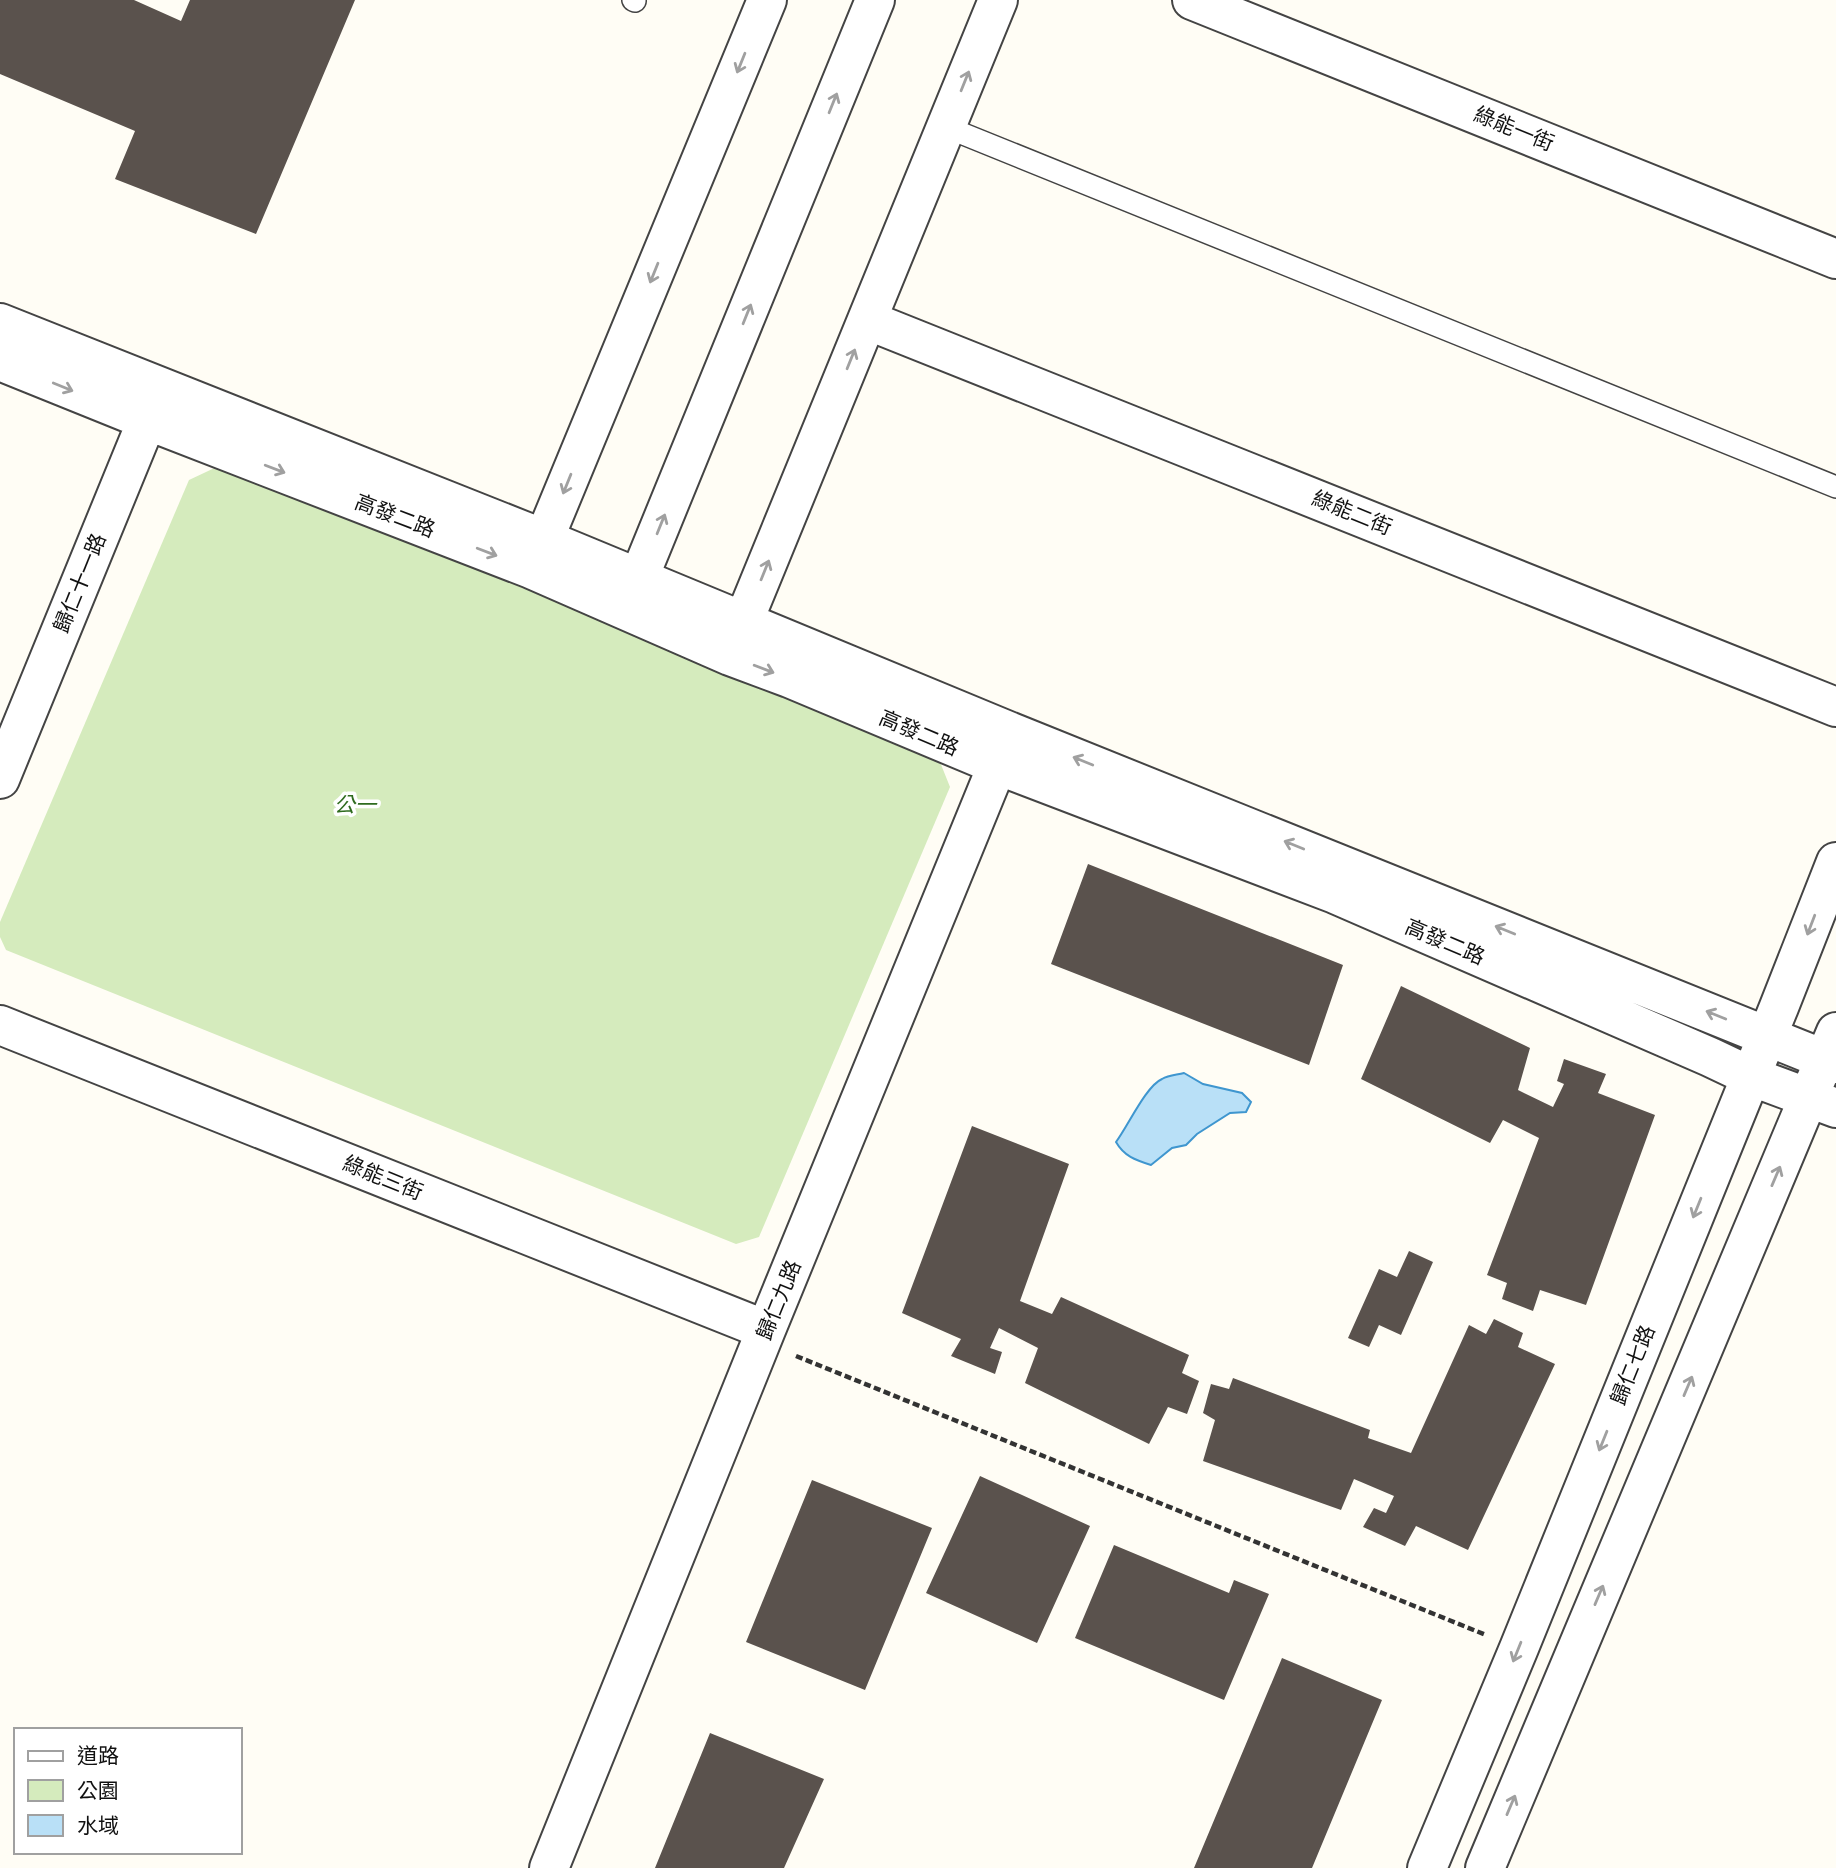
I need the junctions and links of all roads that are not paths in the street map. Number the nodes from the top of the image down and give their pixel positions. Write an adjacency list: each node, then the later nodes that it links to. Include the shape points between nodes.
1 (767, 0): 12 (street, one-way to 12)
2 (875, 0): 13 (street, one-way to 2)
3 (998, 0): 5 (street, one-way to 3)
4 (1192, 0): 6 (street, 綠能一街)
5 (946, 127): 7 (street); 11 (lane)
6 (1836, 259)
7 (867, 320): 14 (street, one-way to 7); 15 (street, 綠能二街)
8 (0, 323): 10 (street, 高發二路)
9 (0, 361): 10 (street, 高發二路, one-way to 10)
10 (153, 404): 12 (street, 高發二路); 17 (street, 歸仁十一路)
11 (1836, 487)
12 (538, 554): 13 (street, 高發二路)
13 (632, 595): 14 (street, 高發二路)
14 (737, 639): 16 (street, 高發二路, via 789,678)
15 (1836, 707)
16 (1004, 749): 20 (street, 高發二路, one-way to 16); 22 (street, 高發二路); 24 (street, 歸仁九路)
17 (0, 779)
18 (1836, 862): 20 (street, 歸仁七路, one-way to 20)
19 (0, 1025): 24 (street, 綠能三街)
20 (1767, 1035): 21 (street, 高發二路); 22 (street, 歸仁七路)
21 (1832, 1052): 23 (street)
22 (1750, 1076): 23 (street, 高發二路); 26 (street, 歸仁七路, one-way to 26)
23 (1822, 1102): 27 (street, one-way to 23)
24 (777, 1342): 25 (street, 歸仁九路)
25 (549, 1868)
26 (1427, 1868)
27 (1485, 1868)

